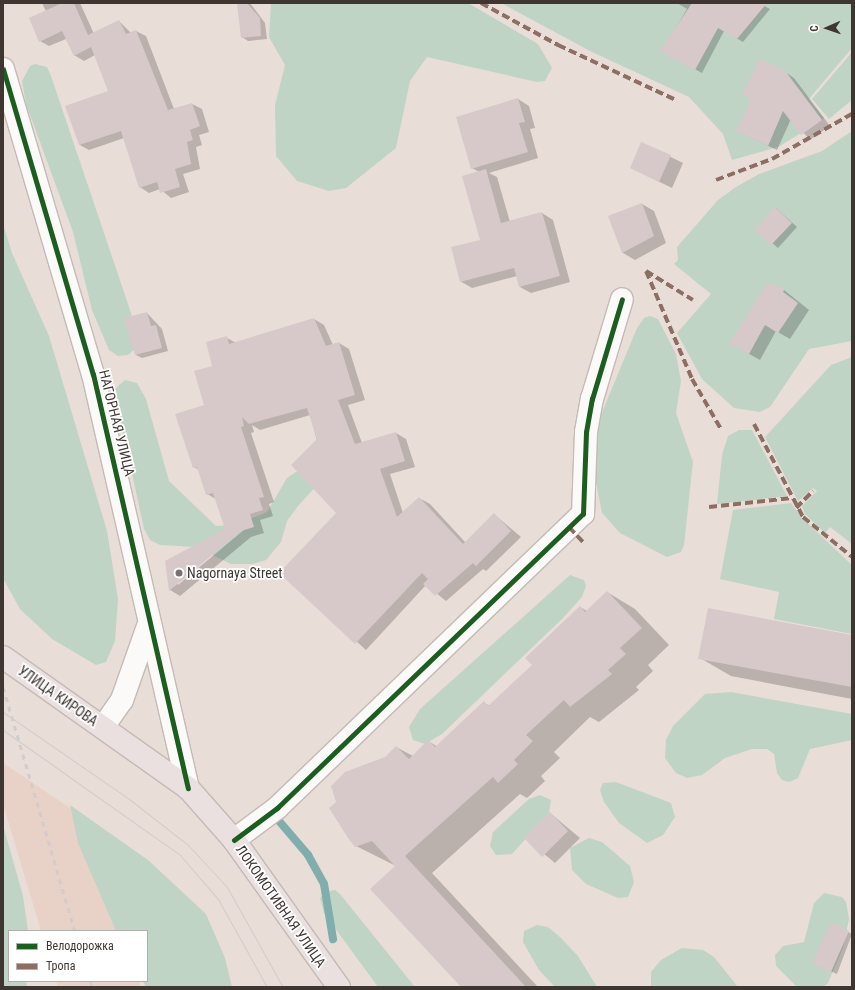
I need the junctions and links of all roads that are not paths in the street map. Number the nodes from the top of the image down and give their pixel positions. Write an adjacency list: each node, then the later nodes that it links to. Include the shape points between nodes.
1 (3, 69): 3 (street, НАГОРНАЯ УЛИЦА, via 93,374 139,563)
2 (622, 299): 7 (street, via 590,412 583,514 277,808)
3 (148, 626): 5 (street, НАГОРНАЯ УЛИЦА, via 122,700); 6 (street, НАГОРНАЯ УЛИЦА)
4 (3, 657): 5 (main road, УЛИЦА КИРОВА)
5 (108, 731): 6 (main road, ЛОКОМОТИВНАЯ УЛИЦА)
6 (188, 788): 7 (main road, ЛОКОМОТИВНАЯ УЛИЦА)
7 (234, 840): 8 (main road, ЛОКОМОТИВНАЯ УЛИЦА)
8 (339, 987)

